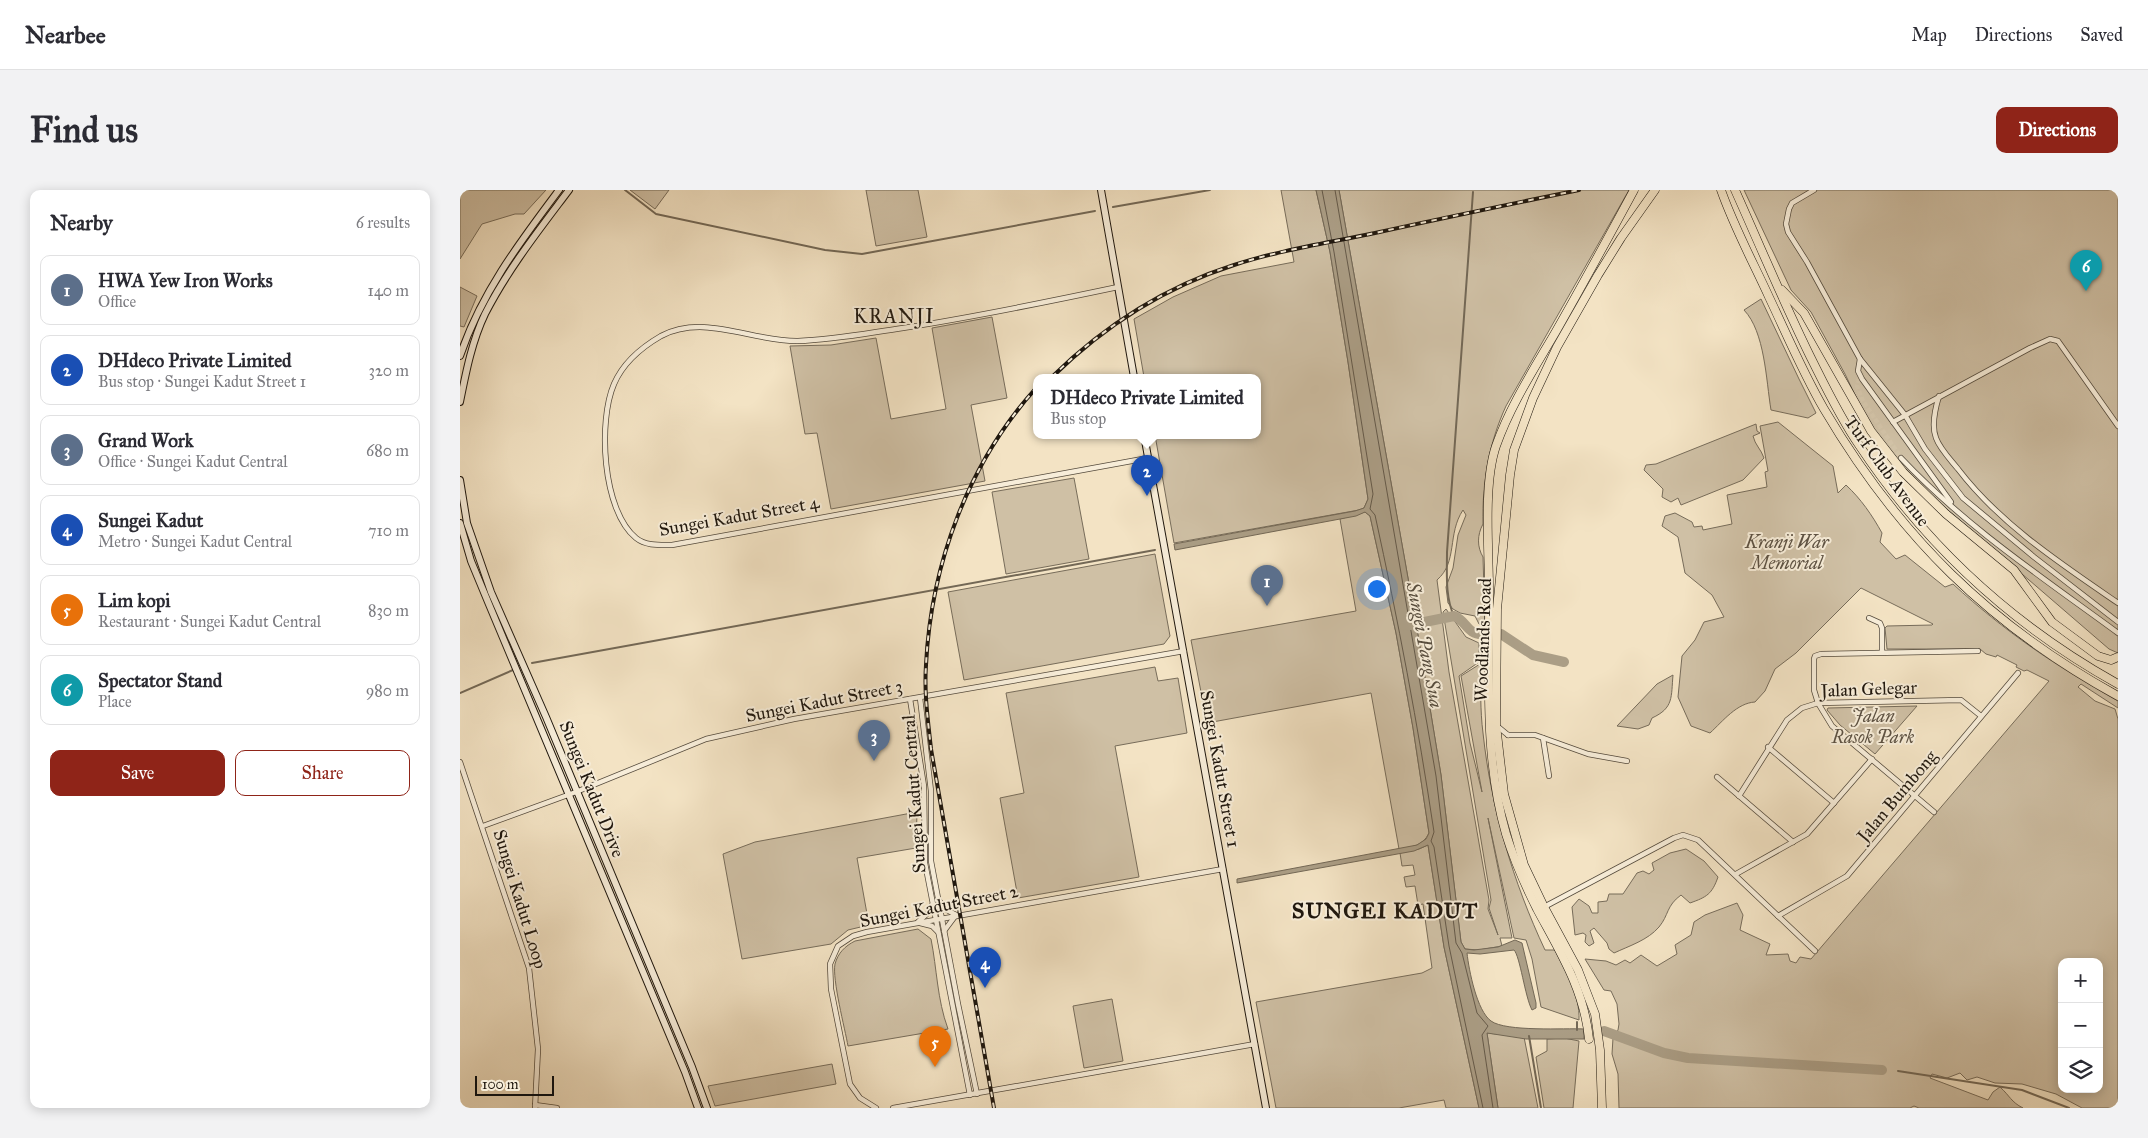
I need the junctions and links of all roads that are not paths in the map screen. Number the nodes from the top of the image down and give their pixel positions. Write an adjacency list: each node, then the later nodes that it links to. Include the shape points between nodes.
1 (559, 190): 13 (main road, via 499,274 477,312)
2 (569, 190): 17 (main road, via 520,254 485,314 469,356)
3 (1101, 190): 12 (main road)
4 (1634, 190): 27 (main road, Woodlands Road, via 1508,418 1495,448)
5 (1655, 190): 28 (main road, Woodlands Road, via 1598,274 1533,398 1514,450)
6 (1716, 190): 10 (main road)
7 (1721, 190): 10 (main road, Turf Club Avenue)
8 (1735, 190): 11 (main road, Turf Club Avenue)
9 (1814, 190): 14 (street, via 1792,203 1786,224 1788,232)
10 (1724, 199): 39 (main road, Turf Club Avenue, via 1824,408 1887,502 1965,589 2000,619 2036,646)
11 (1778, 286): 36 (main road, via 1804,313 1870,431 1903,472 1946,514 2014,570 2052,622 2098,656 2111,660); 38 (main road, Turf Club Avenue, via 1800,336 1858,445 1904,506 1944,552 2019,620 2057,648)
12 (1118, 287): 15 (main road); 22 (street, Sungei Kadut Street 4, via 942,322 835,338 796,341 706,327 685,328 663,336 626,364 614,383 606,407 604,435 610,490 622,520 635,537 656,546)
13 (460, 356)
14 (1860, 359): 18 (street); 19 (street, via 1858,371)
15 (1133, 374)
16 (1939, 396): 18 (street); 20 (street, via 2037,344 2054,339); 29 (street, via 1934,419 1936,438 1979,496 2070,570)
17 (460, 402)
18 (1905, 416): 19 (street); 31 (street, via 1925,449 1963,498)
19 (1893, 422): 25 (street)
20 (2118, 426)
21 (1145, 439): 22 (main road, Sungei Kadut Street 1)
22 (1148, 458): 33 (main road, Sungei Kadut Street 1)
23 (1901, 458): 25 (street)
24 (460, 480): 54 (main road, Sungei Kadut Drive, via 467,523 491,592)
25 (1957, 510): 32 (street, via 2025,567)
26 (460, 523): 55 (main road, Sungei Kadut Drive, via 471,561)
27 (1488, 526): 28 (main road); 74 (main road, Woodlands Road, via 1491,748 1497,795 1518,868 1582,998)
28 (1504, 526): 44 (main road, Woodlands Road, via 1497,609)
29 (2118, 603)
30 (1869, 618): 35 (street, via 1880,623 1882,628)
31 (2118, 622)
32 (2118, 633)
33 (1184, 651): 40 (street, Sungei Kadut Street 3); 62 (main road, Sungei Kadut Street 1)
34 (1978, 651): 35 (street)
35 (1882, 652): 42 (street, via 1815,656 1814,690)
36 (2118, 657)
37 (2018, 673): 43 (street, Jalan Bumbong)
38 (2118, 684)
39 (2118, 696)
40 (920, 698): 41 (street, Sungei Kadut Street 3); 64 (street, Sungei Kadut Central, via 931,791 931,861)
41 (910, 699): 54 (street, Sungei Kadut Street 3, via 794,719 706,739); 65 (street, Sungei Kadut Central, via 924,786 925,862)
42 (1818, 703): 43 (street, Jalan Gelegar, via 1961,700); 47 (street, Jalan Gelegar, via 1802,708 1787,720); 49 (street, via 1832,726)
43 (1981, 716): 57 (street, Jalan Bumbong)
44 (1496, 725): 45 (street); 48 (main road, Woodlands Road)
45 (1508, 735): 46 (street, via 1531,734); 48 (street)
46 (1543, 738): 50 (street, via 1588,754); 52 (street)
47 (1768, 747): 56 (street, Jalan Gelegar); 58 (street)
48 (1498, 748): 66 (main road, Woodlands Road, via 1513,831 1524,865)
49 (1872, 759): 57 (street); 58 (street)
50 (1627, 761)
51 (460, 762): 60 (street, Sungei Kadut Loop)
52 (1550, 776)
53 (1717, 778): 56 (street)
54 (576, 792): 55 (street, Sungei Kadut Street 3); 81 (main road, Sungei Kadut Drive)
55 (569, 795): 60 (street, Sungei Kadut Street 3); 80 (main road, Sungei Kadut Drive)
56 (1738, 796): 61 (street)
57 (1915, 796): 59 (street); 68 (street, Jalan Bumbong, via 1847,876)
58 (1834, 803): 61 (street, via 1807,834)
59 (1934, 812)
60 (483, 826): 78 (street, Sungei Kadut Loop, via 529,968 538,1049)
61 (1793, 842): 63 (street)
62 (1223, 869): 67 (street, Sungei Kadut Street 2); 75 (main road, Sungei Kadut Street 1)
63 (1736, 874): 66 (street, via 1698,840 1683,835); 68 (street)
64 (939, 901): 67 (street); 69 (street, Sungei Kadut Central)
65 (932, 903): 70 (street, Sungei Kadut Central); 71 (street, via 930,911)
66 (1544, 907): 85 (main road, Woodlands Road, via 1578,970 1598,1026)
67 (956, 915): 69 (street, Sungei Kadut Street 2); 72 (street)
68 (1778, 916): 73 (street)
69 (942, 918): 70 (street, Sungei Kadut Street 2); 72 (street, Sungei Kadut Central)
70 (936, 919): 71 (street, Sungei Kadut Street 2); 72 (street, Sungei Kadut Central)
71 (917, 923): 72 (street); 82 (street, Sungei Kadut Street 2, via 853,936 838,946 830,964 831,989 850,1084 860,1098)
72 (942, 932): 76 (street, Sungei Kadut Central); 77 (street, Sungei Kadut Central)
73 (1815, 951)
74 (1589, 1038)
75 (1255, 1044): 76 (street); 84 (main road, Sungei Kadut Street 1)
76 (977, 1094): 77 (street)
77 (970, 1095): 83 (street)
78 (535, 1106): 79 (street)
79 (557, 1108)
80 (698, 1108)
81 (707, 1108)
82 (876, 1108)
83 (893, 1108)
84 (1266, 1108)
85 (1602, 1108)

